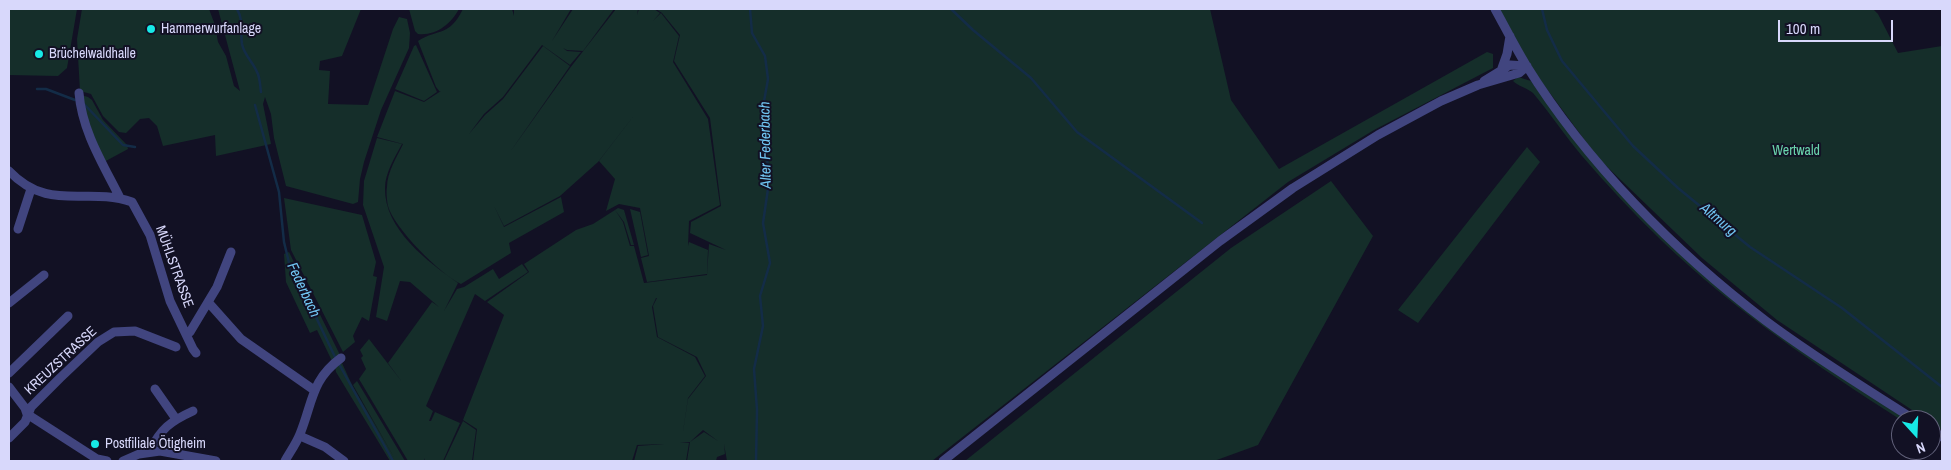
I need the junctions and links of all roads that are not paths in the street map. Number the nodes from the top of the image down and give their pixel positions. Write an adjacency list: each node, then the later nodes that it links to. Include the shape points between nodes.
1 (1494, 9): 2 (street)
2 (1510, 36): 3 (street); 4 (street)
3 (1527, 66): 4 (street, via 1518,64); 5 (street, via 1519,73); 24 (street, via 1615,181 1690,258 1797,344)
4 (1502, 68): 5 (street)
5 (1478, 85): 36 (street, via 1378,135 1262,210)
6 (79, 93): 9 (street, MÜHLSTRASSE, via 90,137)
7 (9, 170): 8 (street)
8 (32, 189): 9 (street, via 50,195); 10 (street)
9 (120, 198): 16 (street, MÜHLSTRASSE, via 132,202 150,235 170,301)
10 (18, 229)
11 (231, 252): 13 (street)
12 (44, 275): 14 (street)
13 (208, 302): 16 (street); 23 (street, via 241,339)
14 (9, 303)
15 (68, 316): 20 (street)
16 (186, 334): 18 (street, MÜHLSTRASSE)
17 (176, 348): 26 (street, KREUZSTRASSE, via 135,332 114,332 98,342)
18 (196, 352)
19 (341, 358): 23 (street, via 320,378)
20 (9, 373)
21 (9, 388): 26 (street)
22 (156, 389): 27 (street)
23 (314, 390): 28 (street)
24 (1899, 410)
25 (193, 411): 27 (street)
26 (27, 414): 29 (street, KREUZSTRASSE, via 25,422); 31 (street, via 97,459)
27 (176, 419): 30 (street, via 157,436)
28 (300, 436): 34 (street); 35 (street, via 325,447)
29 (9, 438)
30 (150, 451): 32 (street); 33 (street)
31 (107, 461)
32 (123, 461)
33 (216, 461)
34 (285, 461)
35 (344, 461)
36 (943, 461)

